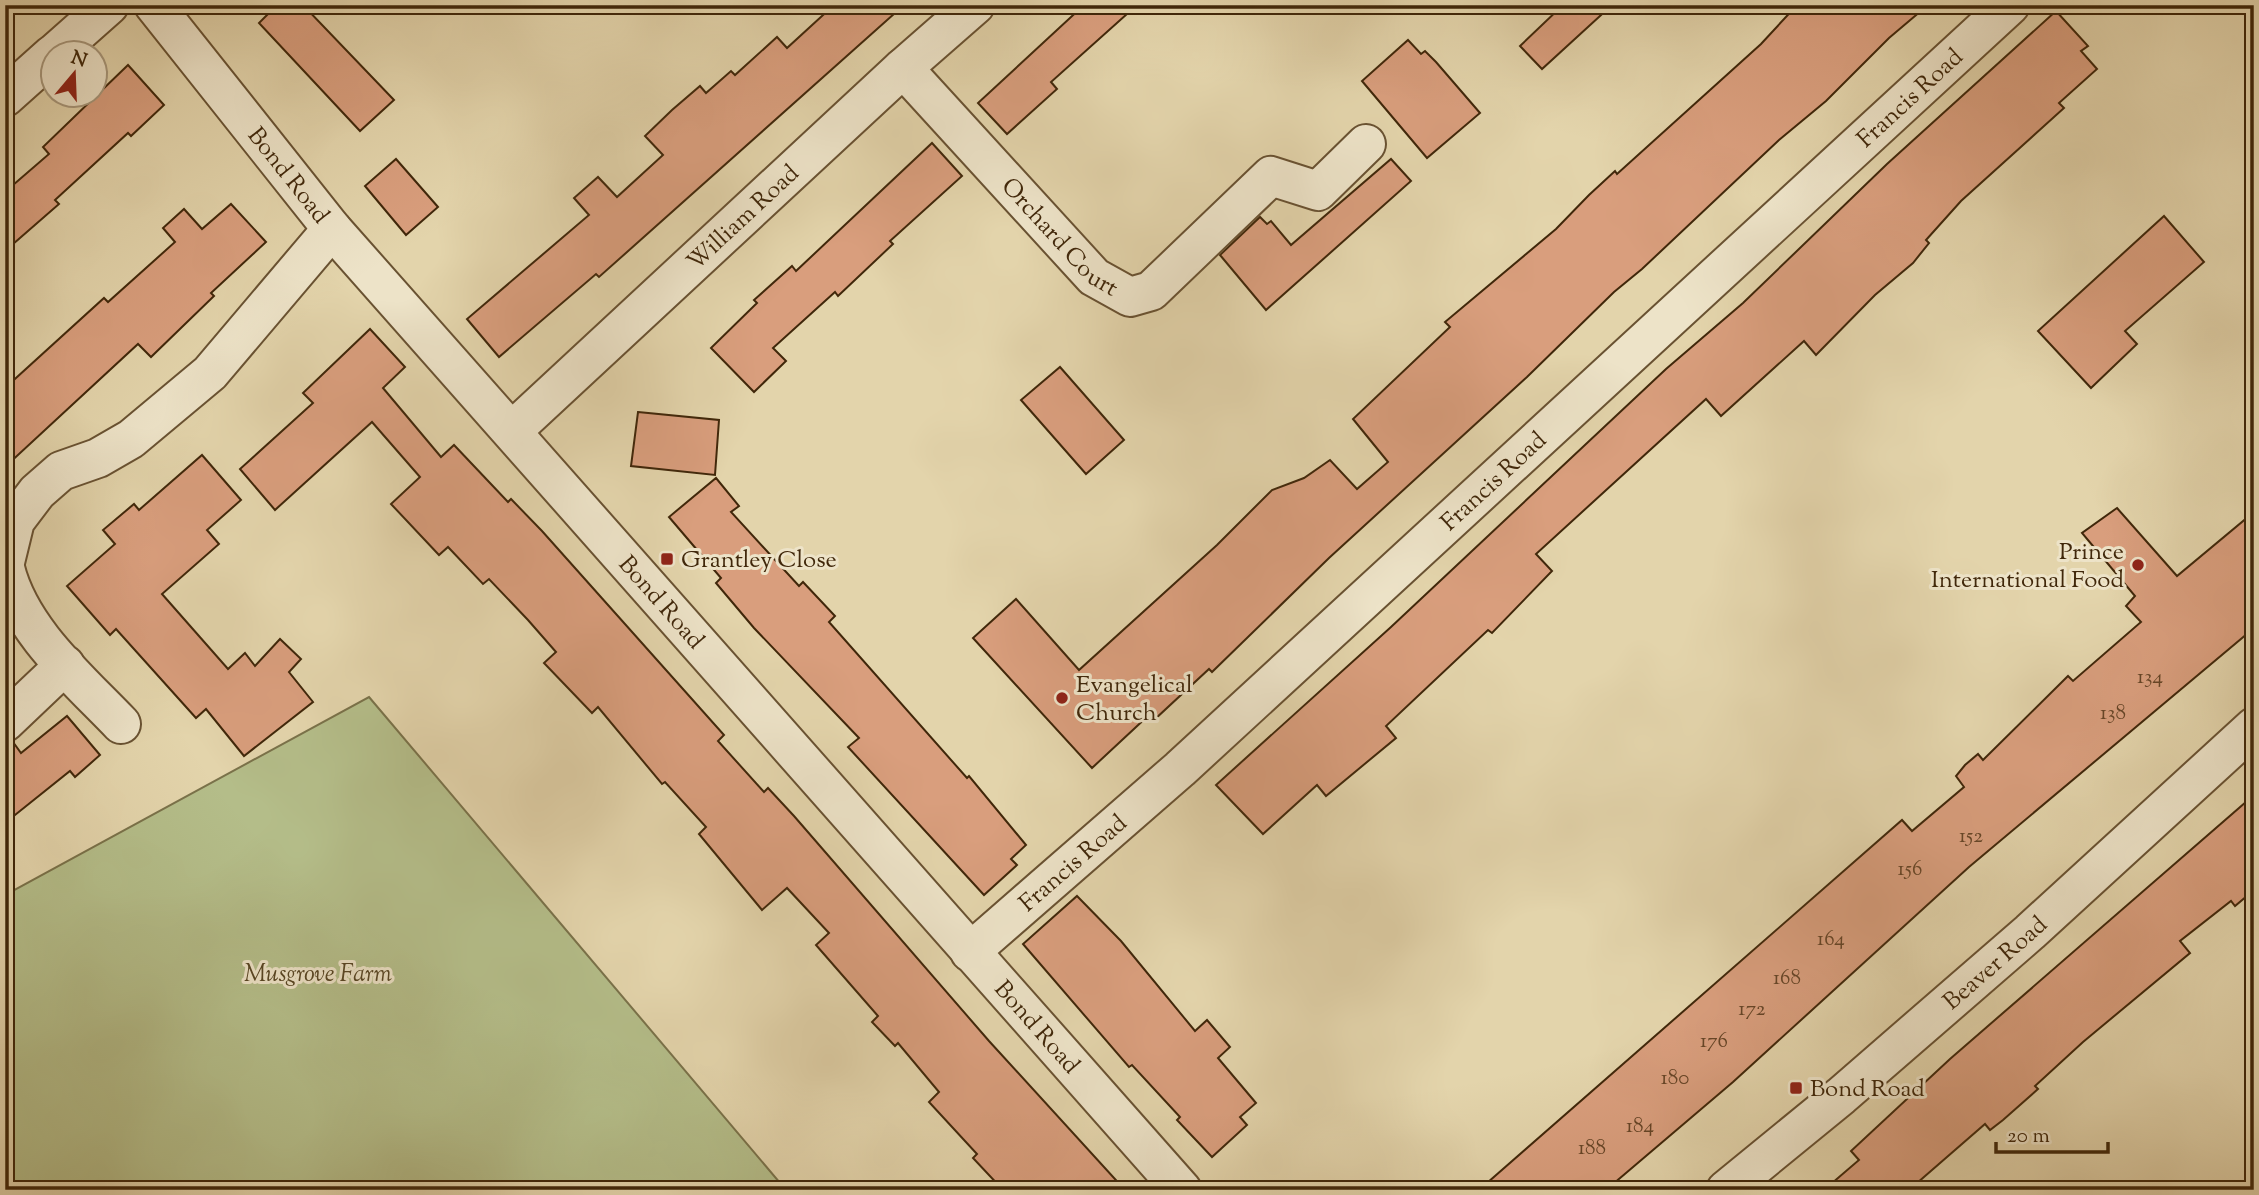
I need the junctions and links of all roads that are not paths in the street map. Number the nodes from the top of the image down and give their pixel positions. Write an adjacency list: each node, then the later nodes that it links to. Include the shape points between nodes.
1 (109, 5): 5 (street)
2 (153, 5): 10 (street, Bond Road)
3 (975, 5): 7 (street, William Road)
4 (2010, 5): 18 (street, Francis Road, via 1180,769)
5 (72, 38)
6 (38, 68): 8 (street)
7 (903, 68): 9 (street, Orchard Court, via 1094,277 1130,297 1151,292 1271,176 1318,191); 11 (street, William Road)
8 (5, 97)
9 (1366, 144)
10 (332, 229): 11 (street, Bond Road); 12 (street, via 210,373 131,439 98,458 61,471 37,492 15,521)
11 (513, 430): 18 (street, Bond Road)
12 (5, 562)
13 (5, 568): 14 (street, via 26,617)
14 (65, 665): 15 (street); 16 (street)
15 (5, 722)
16 (121, 724)
17 (2254, 727): 20 (street, Beaver Road, via 2031,932)
18 (970, 952): 19 (street, Bond Road)
19 (1182, 1190)
20 (1726, 1190)

